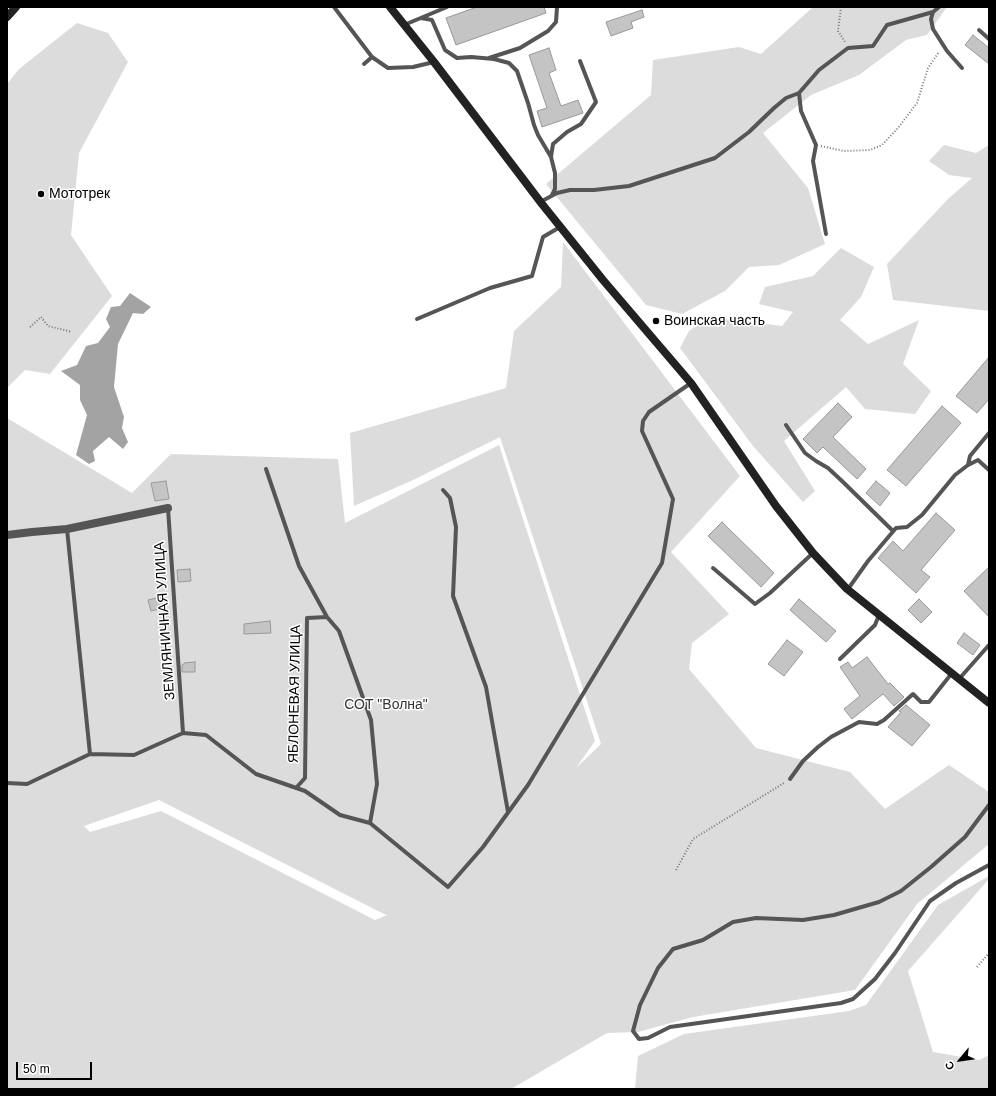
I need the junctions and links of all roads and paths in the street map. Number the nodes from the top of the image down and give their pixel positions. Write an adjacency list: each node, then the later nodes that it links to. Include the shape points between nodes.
1 (16, 7): 9 (street)
2 (334, 7): 16 (lane)
3 (390, 7): 11 (street)
4 (447, 7): 10 (lane)
5 (557, 7): 17 (lane, via 556,22 548,31 520,48)
6 (841, 7): 15 (path, via 838,31)
7 (938, 7): 8 (lane)
8 (933, 12): 14 (lane, via 933,29); 15 (lane, via 887,25 873,46)
9 (7, 17)
10 (421, 18): 11 (lane); 17 (lane, via 432,20 445,50 457,58)
11 (404, 25): 19 (street)
12 (978, 30): 13 (lane)
13 (989, 39)
14 (943, 45): 21 (lane); 23 (path, via 928,68 917,103 882,145 870,150 844,151)
15 (848, 48): 22 (lane, via 819,70)
16 (372, 57): 19 (lane, via 388,68 413,67); 20 (lane)
17 (487, 58): 24 (lane, via 509,63 517,71 538,135)
18 (580, 61): 24 (lane, via 596,102 581,124 566,132 554,144)
19 (434, 62): 26 (street)
20 (364, 64)
21 (962, 68)
22 (799, 94): 23 (lane, via 800,111); 25 (lane, via 786,98 749,132 715,158 629,186 570,190)
23 (816, 145): 28 (lane, via 813,162)
24 (552, 157): 25 (lane, via 555,173 555,189)
25 (552, 196): 26 (lane)
26 (542, 204): 27 (street)
27 (560, 227): 29 (lane, via 543,237 532,276 490,288); 32 (street)
28 (826, 234)
29 (417, 318)
30 (30, 327): 31 (path, via 41,317 48,326)
31 (72, 332)
32 (691, 383): 43 (street, via 776,506); 58 (lane, via 649,412 643,422 642,431 673,499 662,563 528,785)
33 (786, 425): 41 (lane, via 805,452 828,468)
34 (989, 433): 35 (lane, via 970,456)
35 (968, 465): 37 (lane, via 978,460); 41 (lane, via 955,475 922,515 907,527 896,528)
36 (266, 469): 47 (lane, via 299,566)
37 (989, 470)
38 (443, 490): 58 (lane, via 450,498 456,527 453,596 486,687)
39 (168, 508): 40 (street); 52 (lane, ЗЕМЛЯНИЧНАЯ УЛИЦА)
40 (67, 530): 42 (street); 53 (lane)
41 (893, 531): 45 (lane)
42 (7, 536)
43 (813, 553): 44 (lane, via 755,604); 45 (street)
44 (712, 568)
45 (848, 589): 46 (street)
46 (879, 615): 49 (lane, via 875,625); 50 (street)
47 (327, 617): 56 (lane, ЯБЛОНЕВАЯ УЛИЦА, via 307,618 305,778); 59 (lane, via 339,631 371,720 377,784)
48 (989, 644): 50 (lane)
49 (840, 659)
50 (955, 676): 51 (street); 54 (lane, via 929,702 921,702 913,694 877,724 859,722 831,737 803,762)
51 (989, 703)
52 (183, 733): 53 (lane, via 134,755); 56 (lane, via 206,735 256,774)
53 (90, 754): 55 (lane, via 27,784)
54 (790, 779): 61 (path, via 693,839)
55 (7, 783)
56 (296, 788): 59 (lane, via 340,815)
57 (989, 805): 60 (lane, via 965,837 931,867 901,891 879,902 834,915 803,920 756,918 733,922 703,940 673,949 658,968 640,1005 633,1031 639,1039 648,1038 670,1027 841,1003 853,999 876,980 930,901)
58 (508, 812): 59 (lane, via 483,847 448,887)
59 (370, 823)
60 (989, 865)
61 (676, 870)
62 (989, 953): 63 (path)
63 (977, 967)

